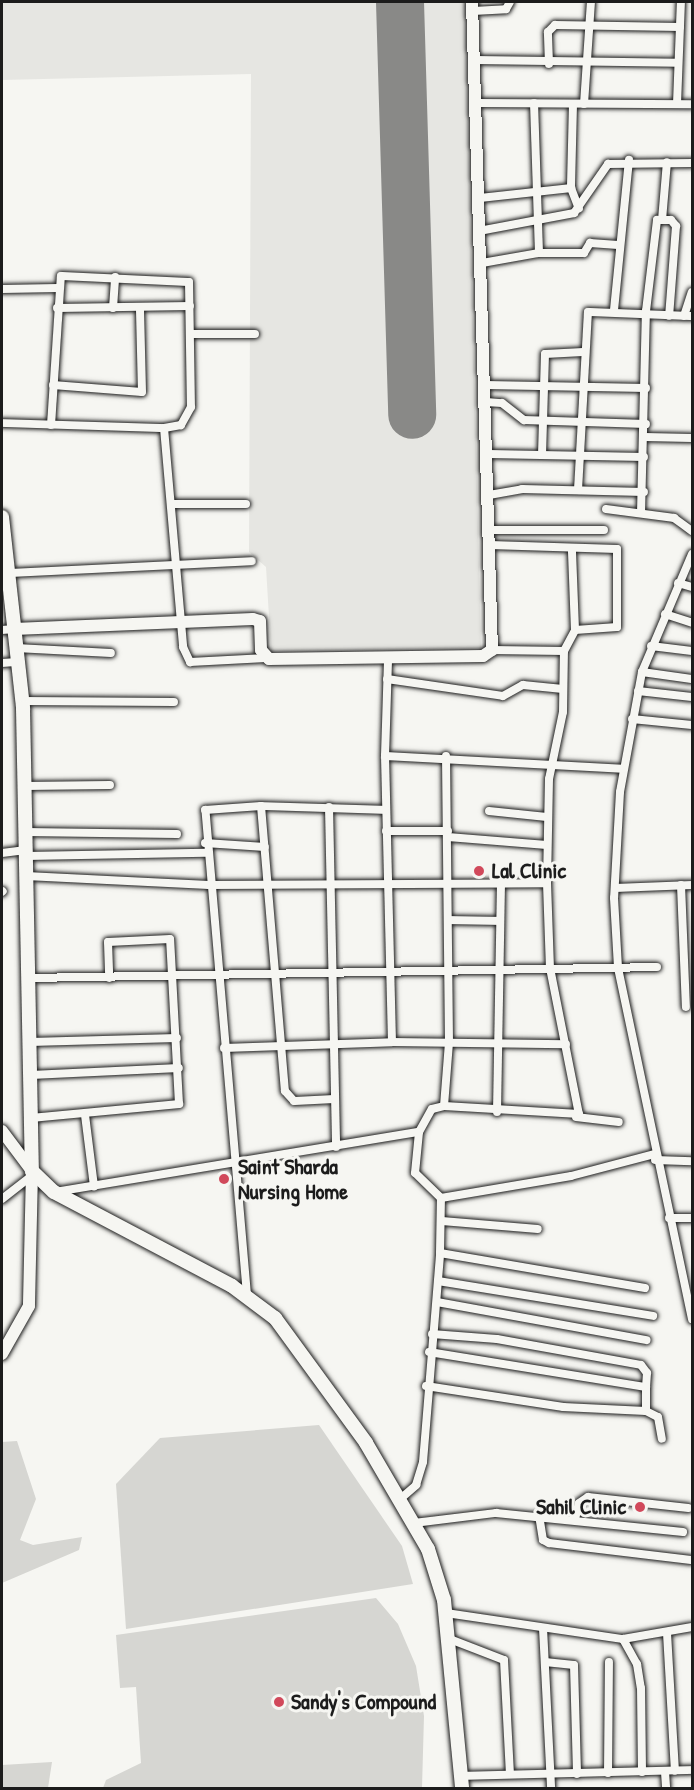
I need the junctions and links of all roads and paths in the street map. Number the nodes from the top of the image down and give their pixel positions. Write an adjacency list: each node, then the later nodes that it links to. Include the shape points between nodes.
1 (510, 2): 4 (street, via 506,9)
2 (591, 2): 5 (street)
3 (681, 2): 6 (street)
4 (472, 6): 7 (street)
5 (589, 24): 6 (street); 8 (street); 10 (street, via 552,26)
6 (680, 27): 9 (street)
7 (475, 60): 10 (street); 11 (street)
8 (587, 63): 9 (street); 10 (street); 14 (street)
9 (678, 63): 15 (street)
10 (549, 64)
11 (476, 103): 12 (street); 22 (street)
12 (534, 103): 13 (street); 21 (street)
13 (573, 104): 14 (street); 20 (street)
14 (584, 104): 15 (street)
15 (677, 104): 16 (street)
16 (693, 105)
17 (629, 160): 18 (street); 23 (street, via 608,164); 27 (street)
18 (667, 162): 19 (street); 24 (street)
19 (693, 163)
20 (571, 188): 21 (street); 23 (street)
21 (537, 190): 22 (street); 25 (street)
22 (480, 198): 26 (street)
23 (579, 208): 25 (street)
24 (662, 220): 39 (street, via 654,224); 40 (street, via 676,226)
25 (538, 222): 26 (street); 28 (street)
26 (479, 231): 29 (street)
27 (618, 245): 28 (street, via 590,243 584,253); 38 (street)
28 (539, 253): 29 (street)
29 (482, 263): 46 (street)
30 (115, 277): 31 (street, via 61,276); 34 (street, via 184,279 191,287); 36 (street)
31 (58, 288): 32 (street); 35 (street)
32 (2, 289)
33 (693, 292): 41 (street)
34 (190, 306): 37 (street); 42 (street)
35 (57, 308): 36 (street); 45 (street)
36 (113, 308): 37 (street)
37 (140, 308): 45 (street, via 142,392)
38 (614, 310): 39 (street); 44 (street, via 588,312)
39 (646, 311): 40 (street); 48 (street)
40 (669, 315): 41 (street)
41 (688, 316)
42 (190, 334): 43 (street); 56 (street, via 188,420)
43 (255, 334)
44 (583, 352): 47 (street, via 546,353); 49 (street)
45 (53, 385): 55 (street)
46 (486, 385): 47 (street); 50 (street)
47 (545, 386): 49 (street); 52 (street)
48 (646, 388): 49 (street); 54 (street)
49 (583, 389): 51 (street)
50 (486, 402): 52 (street, via 502,403 524,420); 59 (street)
51 (580, 420): 52 (street); 54 (street); 60 (street)
52 (544, 421): 61 (street)
53 (2, 423): 55 (street)
54 (646, 424): 57 (street)
55 (51, 425): 56 (street)
56 (164, 428): 66 (street)
57 (645, 437): 58 (street); 62 (street)
58 (693, 438)
59 (489, 454): 61 (street); 65 (street)
60 (580, 454): 61 (street); 62 (street); 63 (street)
61 (542, 455)
62 (644, 457): 64 (street)
63 (578, 490): 64 (street); 65 (street)
64 (644, 492): 69 (street)
65 (489, 495): 71 (street)
66 (171, 504): 67 (street); 78 (street)
67 (246, 504)
68 (606, 509): 69 (street)
69 (641, 513): 73 (street, via 674,518)
70 (2, 517): 79 (main road)
71 (490, 530): 72 (street); 74 (street)
72 (604, 530)
73 (693, 531)
74 (490, 545): 75 (street); 88 (street)
75 (572, 551): 86 (street); 86 (street, via 615,548 620,590 616,628)
76 (693, 554): 80 (street)
77 (252, 561): 78 (street)
78 (174, 566): 79 (street); 83 (street)
79 (6, 569): 85 (main road)
80 (678, 583): 81 (street); 82 (street)
81 (693, 587)
82 (665, 614): 84 (street); 87 (street)
83 (178, 619): 85 (street); 94 (street, via 260,621); 94 (street, via 188,661)
84 (693, 623)
85 (8, 629): 92 (main road)
86 (575, 630): 89 (street)
87 (651, 646): 90 (street); 96 (street)
88 (492, 650): 89 (street); 93 (street, via 483,656)
89 (564, 651): 99 (street)
90 (693, 651)
91 (111, 652): 92 (street)
92 (17, 655): 95 (street); 102 (main road)
93 (388, 657): 94 (street); 97 (street)
94 (266, 658)
95 (2, 663)
96 (642, 672): 98 (street); 100 (street)
97 (387, 679): 99 (street, via 503,696 523,685); 106 (street)
98 (693, 679)
99 (563, 688): 108 (street)
100 (638, 691): 101 (street); 104 (street)
101 (693, 697)
102 (22, 701): 103 (street); 111 (main road)
103 (174, 702)
104 (632, 719): 105 (street); 109 (street)
105 (693, 725)
106 (385, 756): 107 (street); 114 (street)
107 (446, 756): 108 (street); 120 (street)
108 (551, 762): 109 (street); 116 (street)
109 (623, 769): 137 (street)
110 (110, 785): 111 (street)
111 (24, 786): 118 (main road)
112 (261, 806): 113 (street); 121 (street, via 210,806 204,816); 123 (street)
113 (328, 807): 114 (street); 132 (street)
114 (385, 810): 117 (street)
115 (489, 811): 116 (street)
116 (547, 817): 122 (street)
117 (386, 831): 120 (street); 130 (street)
118 (25, 832): 119 (street); 125 (main road)
119 (177, 834)
120 (448, 834): 122 (street); 128 (street)
121 (205, 843): 123 (street); 126 (street)
122 (547, 845): 131 (street)
123 (265, 847): 134 (street)
124 (2, 853): 125 (street)
125 (26, 853): 126 (street); 127 (main road)
126 (206, 854): 133 (street)
127 (26, 876): 133 (street); 151 (main road)
128 (449, 882): 129 (street); 130 (street); 138 (street)
129 (501, 882): 131 (street); 139 (street)
130 (388, 883): 132 (street); 147 (street)
131 (547, 883): 141 (street)
132 (330, 884): 134 (street); 146 (street)
133 (209, 885): 134 (street); 148 (street)
134 (268, 885): 149 (street)
135 (681, 885): 136 (street); 137 (street); 140 (street)
136 (693, 885)
137 (615, 888): 142 (street)
138 (449, 920): 139 (street); 144 (street)
139 (500, 921): 145 (street)
140 (688, 954): 153 (street)
141 (550, 968): 142 (street); 145 (street); 160 (street)
142 (618, 968): 143 (street); 175 (street)
143 (657, 968)
144 (449, 969): 145 (street); 147 (street); 157 (street)
145 (498, 969): 159 (street)
146 (330, 971): 147 (street); 149 (street); 158 (street)
147 (388, 971): 156 (street)
148 (218, 973): 149 (street); 150 (street); 162 (street)
149 (278, 973): 161 (street)
150 (174, 977): 152 (street); 152 (street, via 172,945 162,937 108,942); 154 (street)
151 (28, 978): 152 (street); 155 (main road)
152 (109, 978)
153 (686, 1007)
154 (177, 1038): 155 (street); 163 (street)
155 (30, 1042): 164 (main road)
156 (392, 1042): 157 (street); 158 (street)
157 (449, 1042): 159 (street); 166 (street)
158 (334, 1043): 161 (street); 165 (street)
159 (499, 1043): 160 (street); 167 (street)
160 (566, 1044): 169 (street)
161 (281, 1047): 162 (street); 165 (street, via 288,1098)
162 (224, 1048): 176 (street)
163 (179, 1068): 164 (street); 168 (street, via 180,1096 174,1107)
164 (31, 1074): 170 (main road)
165 (335, 1099): 174 (street)
166 (444, 1106): 167 (street); 173 (street, via 432,1109)
167 (497, 1112): 169 (street)
168 (85, 1115): 170 (street); 179 (street)
169 (576, 1117): 171 (street)
170 (31, 1118): 178 (main road)
171 (619, 1122)
172 (2, 1131): 178 (street)
173 (419, 1132): 174 (street); 181 (street, via 415,1173)
174 (336, 1148): 176 (street)
175 (655, 1157): 177 (street); 181 (street); 183 (street)
176 (234, 1161): 179 (street); 190 (street)
177 (693, 1161)
178 (31, 1175): 180 (main road); 182 (street); 197 (street, via 29,1306)
179 (94, 1186): 180 (street)
180 (54, 1192): 190 (main road)
181 (441, 1198): 185 (street)
182 (2, 1199)
183 (669, 1218): 184 (street); 193 (street)
184 (693, 1218)
185 (442, 1221): 186 (street); 187 (street)
186 (538, 1229)
187 (440, 1253): 188 (street); 189 (street)
188 (438, 1281): 191 (street); 192 (street)
189 (645, 1288)
190 (246, 1295): 202 (main road, via 274,1318 366,1443)
191 (437, 1302): 194 (street); 195 (street)
192 (653, 1316)
193 (693, 1318)
194 (432, 1334): 196 (street); 199 (street, via 496,1339 641,1365 647,1373)
195 (646, 1340)
196 (429, 1353): 198 (street); 199 (street)
197 (2, 1354)
198 (426, 1386): 200 (street, via 563,1407); 202 (street, via 420,1474)
199 (646, 1387): 200 (street)
200 (646, 1411): 201 (street, via 658,1417)
201 (662, 1439)
202 (399, 1500): 206 (main road)
203 (688, 1508): 205 (street, via 588,1497 579,1503)
204 (539, 1515): 205 (street); 206 (street, via 496,1513); 208 (street, via 543,1540 549,1543)
205 (575, 1519): 207 (street)
206 (414, 1523): 209 (main road, via 428,1549)
207 (683, 1532)
208 (691, 1560)
209 (446, 1613): 211 (street); 213 (main road)
210 (693, 1627): 212 (street)
211 (543, 1629): 214 (street); 215 (street)
212 (667, 1633): 214 (street); 218 (street)
213 (447, 1638): 222 (street, via 504,1660); 225 (main road)
214 (623, 1639): 219 (street, via 640,1680)
215 (545, 1662): 223 (street); 224 (street, via 574,1665)
216 (609, 1662): 221 (street)
217 (693, 1770): 218 (street)
218 (675, 1771): 220 (street)
219 (642, 1772): 220 (street); 221 (street)
220 (665, 1772): 227 (street)
221 (608, 1773): 224 (street)
222 (510, 1774): 223 (street); 225 (street)
223 (550, 1774): 224 (street); 226 (street)
224 (577, 1774)
225 (462, 1782)
226 (550, 1788)
227 (666, 1788)

